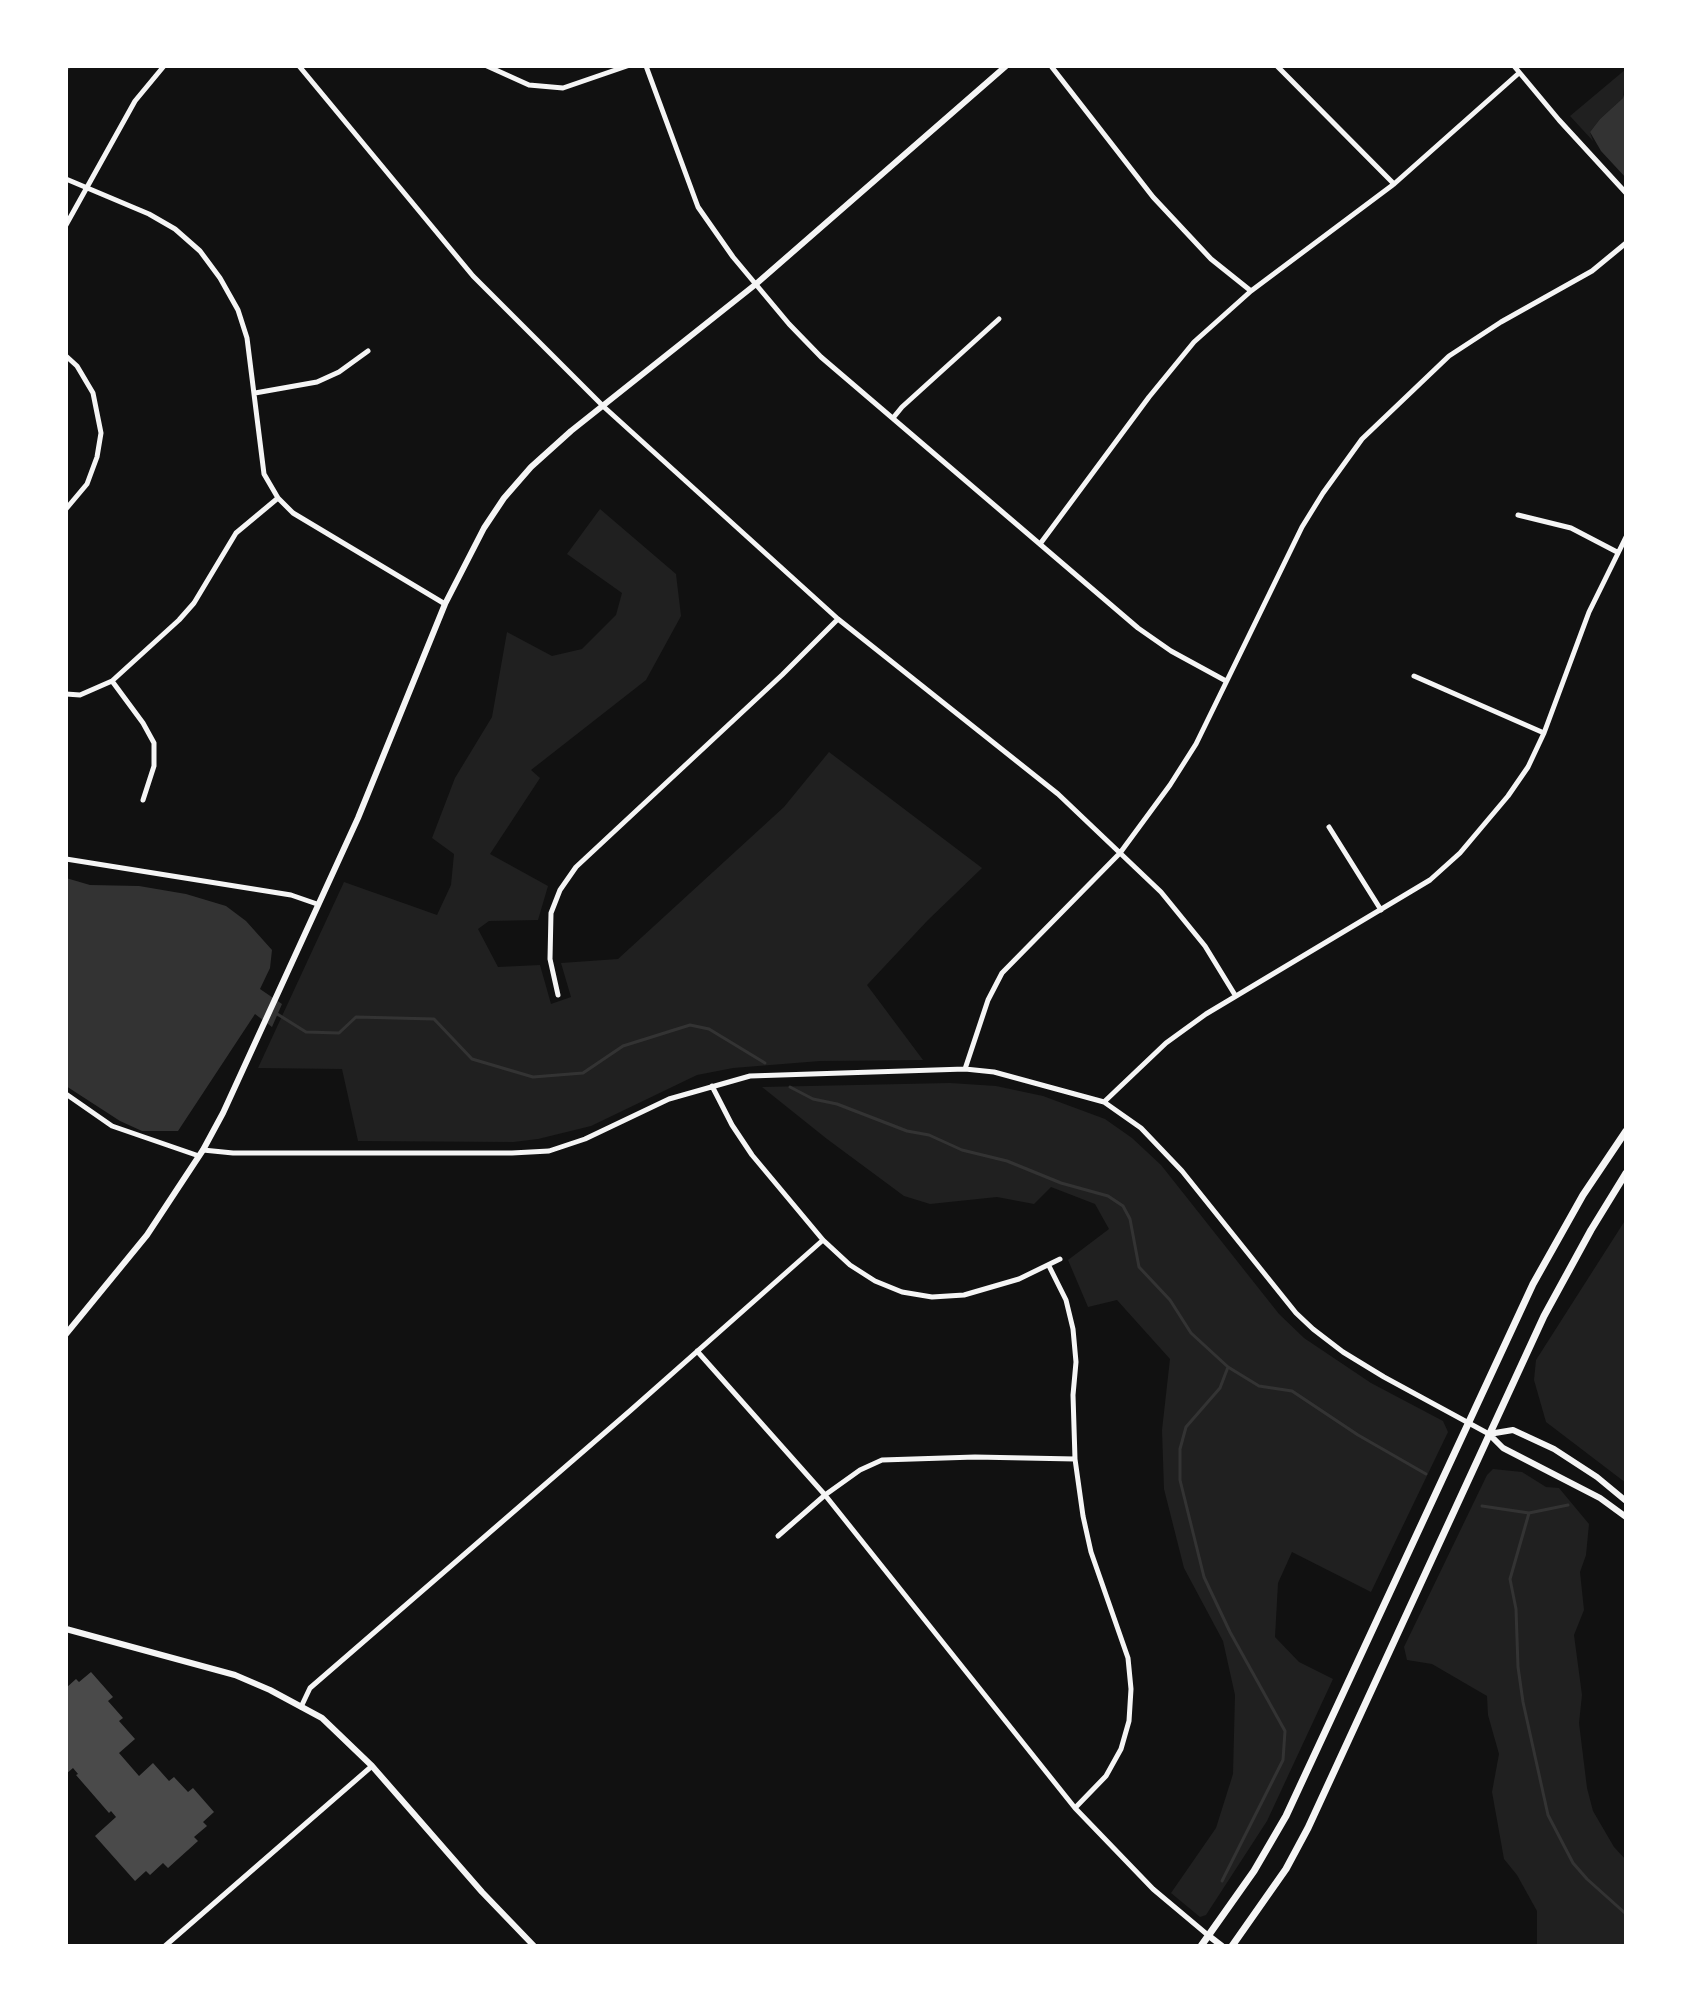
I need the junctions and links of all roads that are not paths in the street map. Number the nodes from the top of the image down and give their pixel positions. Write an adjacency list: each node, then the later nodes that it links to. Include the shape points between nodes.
1 (164, 66): 13 (street, via 135,101)
2 (299, 66): 23 (street, via 473,276)
3 (487, 66): 4 (street, via 529,85 563,88)
4 (627, 66)
5 (646, 66): 17 (street, via 698,207)
6 (1006, 66): 17 (street)
7 (1051, 66): 18 (street, via 1154,198 1211,259)
8 (1277, 66): 12 (street)
9 (1514, 66): 10 (street)
10 (1519, 73): 12 (street); 14 (street)
11 (66, 179): 13 (street)
12 (1394, 184): 18 (street)
13 (87, 188): 15 (street); 22 (street, via 149,214 200,251 238,310)
14 (1626, 193)
15 (66, 225)
16 (1626, 243): 35 (street, via 1592,271 1449,356 1362,439 1302,527)
17 (756, 284): 23 (street); 24 (street, via 821,357)
18 (1251, 291): 29 (street, via 1194,342)
19 (999, 319): 24 (street)
20 (368, 351): 22 (street, via 317,382)
21 (66, 356): 26 (street, via 93,393 101,433 87,484)
22 (255, 393): 25 (street, via 264,474)
23 (604, 407): 31 (street, via 541,458 504,498); 32 (street)
24 (893, 418): 29 (street)
25 (278, 498): 31 (street, via 293,513); 34 (street, via 236,533 179,620)
26 (66, 509)
27 (1518, 515): 30 (street, via 1571,528)
28 (1626, 537): 30 (street)
29 (1040, 544): 35 (street, via 1157,642)
30 (1618, 552): 37 (street, via 1589,612)
31 (445, 604): 42 (street)
32 (838, 619): 40 (street, via 1058,794); 44 (street, via 576,867 551,913 550,959)
33 (1414, 676): 37 (street)
34 (112, 681): 36 (street, via 80,695); 38 (street, via 154,743 154,766)
35 (1226, 681): 40 (street, via 1196,744)
36 (66, 694)
37 (1544, 733): 43 (street, via 1508,796 1460,853 1430,880)
38 (143, 800)
39 (1329, 827): 43 (street)
40 (1120, 853): 45 (street, via 1205,946); 46 (street, via 1002,973)
41 (66, 859): 42 (street, via 291,895)
42 (317, 904): 51 (street)
43 (1381, 910): 45 (street)
44 (558, 995)
45 (1235, 995): 49 (street, via 1166,1043)
46 (965, 1069): 47 (street, via 750,1076); 49 (street)
47 (712, 1086): 51 (street, via 549,1151); 53 (street, via 752,1155)
48 (66, 1094): 51 (street, via 120,1129)
49 (1104, 1102): 58 (street, via 1141,1128 1178,1167 1313,1329 1384,1377)
50 (1626, 1131): 58 (main road, via 1540,1271)
51 (201, 1153): 56 (street, via 147,1235)
52 (1626, 1173): 59 (main road, via 1551,1302)
53 (823, 1240): 55 (street, via 875,1281 932,1297 964,1295); 57 (street)
54 (1060, 1259): 55 (street)
55 (1049, 1266): 60 (street, via 1073,1329)
56 (66, 1334)
57 (697, 1351): 61 (street); 66 (street, via 310,1688)
58 (1469, 1424): 59 (street); 69 (main road, via 1286,1816)
59 (1489, 1434): 62 (street, via 1513,1430 1554,1449); 63 (street, via 1503,1448); 74 (main road, via 1308,1828)
60 (1075, 1459): 61 (street, via 882,1460); 68 (street, via 1091,1552 1128,1658 1131,1689 1121,1749 1106,1776)
61 (825, 1495): 64 (street); 68 (street)
62 (1626, 1501)
63 (1626, 1517)
64 (778, 1536)
65 (66, 1629): 66 (street, via 235,1675)
66 (301, 1707): 67 (street, via 322,1718)
67 (372, 1766): 70 (street); 71 (street)
68 (1075, 1808): 69 (street, via 1153,1889)
69 (1209, 1936): 72 (main road); 73 (street)
70 (165, 1946)
71 (534, 1946)
72 (1201, 1946)
73 (1222, 1946)
74 (1232, 1946)

